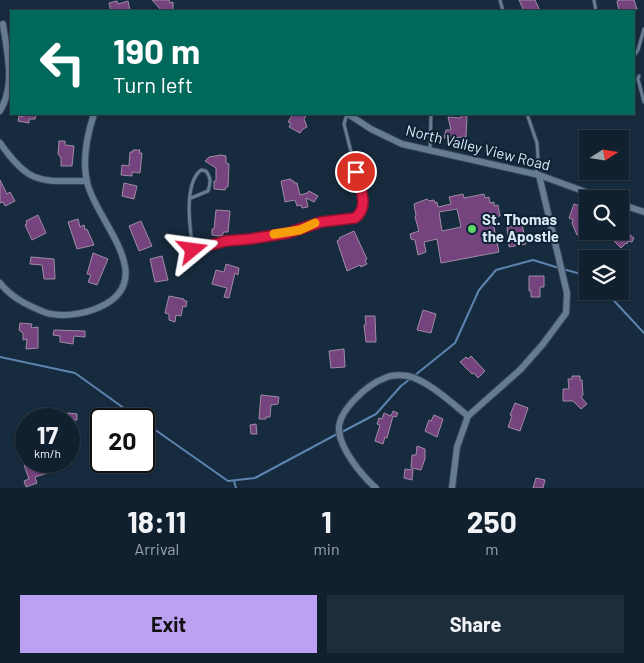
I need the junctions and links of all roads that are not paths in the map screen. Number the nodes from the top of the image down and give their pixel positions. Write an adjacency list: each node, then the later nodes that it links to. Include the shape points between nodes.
1 (2, 24): 6 (street, via 10,82)
2 (644, 28): 3 (lane)
3 (635, 54)
4 (639, 76): 5 (lane)
5 (644, 102)
6 (0, 111)
7 (94, 115): 15 (street, via 86,148)
8 (348, 115): 17 (lane, via 344,124 364,203 355,218 321,222 288,233 226,241 193,250 188,207)
9 (350, 115): 13 (street, North Valley View Road, via 402,144)
10 (431, 115): 13 (lane)
11 (526, 115): 14 (lane, via 537,143)
12 (0, 143): 15 (street, via 20,169 34,178 48,182)
13 (430, 151): 14 (street, North Valley View Road)
14 (537, 175): 16 (street, North Valley View Road); 21 (street, via 567,293 566,313 520,370)
15 (87, 182): 20 (street, via 106,226 121,248 126,270 124,284 110,302 81,313 48,314 24,304)
16 (580, 190)
17 (191, 198): 17 (lane, via 208,191 211,183 206,170 201,170 193,180)
18 (629, 207): 19 (street)
19 (644, 212)
20 (0, 283)
21 (468, 416): 22 (street, via 432,388 409,376 384,378 366,390 346,409 339,431 346,450); 23 (street, via 457,447)
22 (376, 488)
23 (452, 488)

